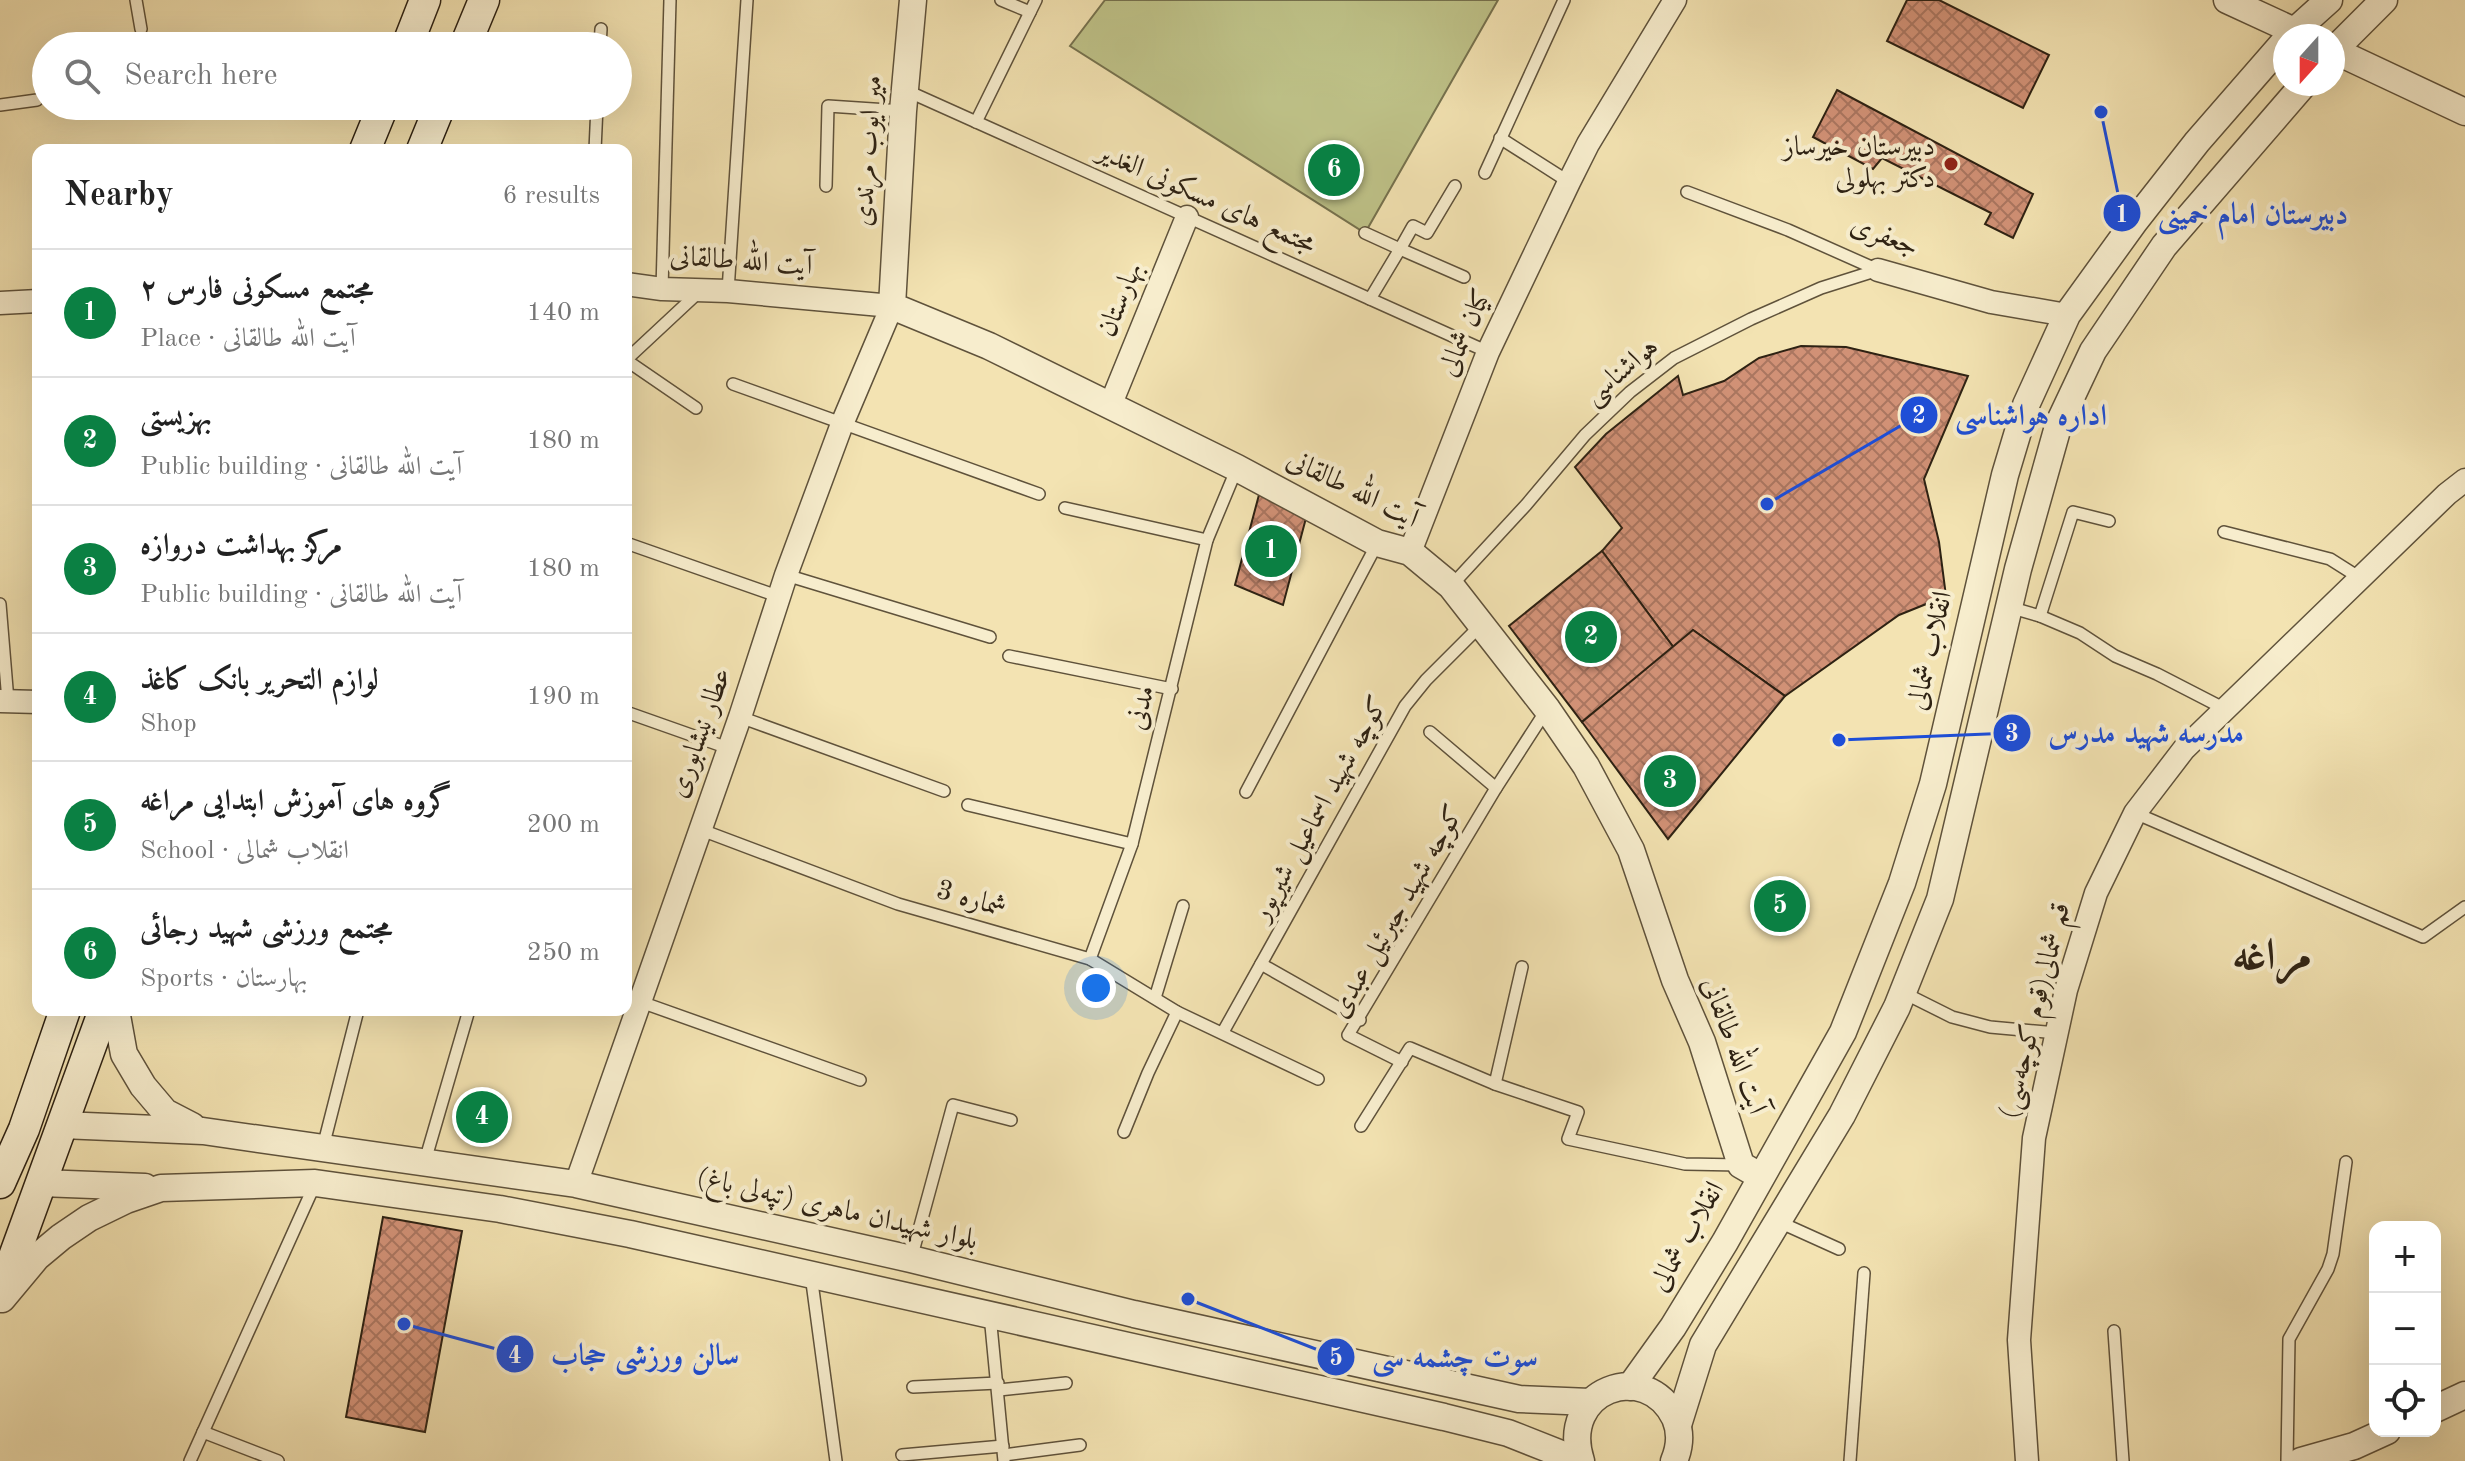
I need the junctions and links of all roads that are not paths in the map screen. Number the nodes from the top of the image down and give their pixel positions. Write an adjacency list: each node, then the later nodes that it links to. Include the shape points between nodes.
1 (136, 0): 17 (lane)
2 (425, 0): 19 (main road)
3 (484, 0): 20 (main road)
4 (670, 0): 51 (lane)
5 (747, 0): 53 (lane)
6 (913, 0): 26 (street, میر ایوب مرندی)
7 (1001, 0): 14 (lane)
8 (1036, 0): 14 (lane)
9 (1564, 0): 34 (lane)
10 (1675, 0): 41 (street, کیان شمالی)
11 (2227, 0): 16 (street)
12 (2329, 0): 15 (street, انقلاب شمالی)
13 (2384, 0): 22 (street)
14 (1030, 12): 33 (lane)
15 (2305, 24)
16 (2273, 25)
17 (141, 29)
18 (601, 29): 21 (lane)
19 (412, 32)
20 (471, 32)
21 (601, 32)
22 (2345, 39)
23 (2345, 57): 29 (street)
24 (2273, 58): 35 (street, انقلاب شمالی)
25 (2293, 96): 39 (street)
26 (904, 100): 33 (lane, مجتمع های مسکونی الغدیر); 42 (lane, via 828,106); 57 (street, میر ایوب مرندی)
27 (32, 101): 28 (lane)
28 (0, 105)
29 (2465, 112)
30 (377, 120): 36 (main road)
31 (434, 120): 37 (main road)
32 (596, 120): 38 (lane)
33 (976, 122): 45 (lane, مجتمع های مسکونی الغدیر)
34 (1500, 138): 40 (lane); 41 (lane)
35 (2197, 142): 39 (street, via 2219,144); 58 (street, انقلاب شمالی)
36 (367, 144)
37 (424, 144)
38 (595, 144)
39 (2228, 170): 80 (street, via 2164,246 2093,351 2059,423)
40 (1485, 173)
41 (1569, 182): 59 (street, کیان شمالی)
42 (826, 186)
43 (1455, 186): 47 (lane, via 1427,233 1413,226)
44 (1687, 192): 48 (lane, جعفری)
45 (1187, 217): 54 (lane, مجتمع های مسکونی الغدیر); 63 (street, بهارستان)
46 (1365, 233): 47 (lane)
47 (1400, 249): 49 (lane); 54 (lane)
48 (1878, 270): 58 (street, جعفری, via 1991,302); 78 (lane, هواشناسی, via 1821,288 1674,358 1585,435)
49 (1464, 277)
50 (632, 285): 51 (street, آیت الله طالقانی)
51 (662, 289): 52 (street, آیت الله طالقانی)
52 (701, 291): 53 (street, آیت الله طالقانی); 60 (lane)
53 (728, 291): 57 (street, آیت الله طالقانی)
54 (1370, 299): 59 (lane, مجتمع های مسکونی الغدیر)
55 (32, 301): 56 (street)
56 (0, 303)
57 (892, 306): 63 (street, آیت الله طالقانی, via 989,346); 65 (street, عطار نیشابوری)
58 (2067, 315): 133 (street, انقلاب شمالی, via 2026,405 2005,475 1933,784 1902,883 1843,1032 1791,1127)
59 (1488, 352): 75 (street, کیان شمالی)
60 (632, 354)
61 (632, 364): 64 (lane)
62 (733, 384): 65 (lane)
63 (1110, 406): 66 (street, آیت الله طالقانی)
64 (696, 408)
65 (842, 424): 68 (lane); 77 (street, عطار نیشابوری)
66 (1237, 468): 72 (lane, مدنی); 73 (street, آیت الله طالقانی)
67 (2465, 480): 76 (street, قم شمالی(قوم کوچه‌سی))
68 (1039, 494)
69 (1065, 508): 72 (lane)
70 (2109, 521): 81 (lane, via 2073,512)
71 (2224, 532): 76 (lane, via 2330,559)
72 (1207, 540): 85 (lane, مدنی)
73 (1377, 543): 75 (street, آیت الله طالقانی); 96 (lane)
74 (632, 545): 77 (lane)
75 (1410, 552): 78 (street, آیت الله طالقانی)
76 (2360, 578): 89 (street, قم شمالی(قوم کوچه‌سی))
77 (783, 586): 83 (lane); 91 (street, عطار نیشابوری)
78 (1451, 586): 82 (street, آیت الله طالقانی)
79 (0, 604): 86 (lane)
80 (2009, 607): 81 (lane); 106 (street, via 1940,899)
81 (2040, 616): 89 (lane)
82 (1481, 625): 88 (street, آیت الله طالقانی); 104 (lane, کوچه شهید اسماعیل شیرپور, via 1405,706)
83 (990, 637)
84 (1009, 656): 85 (lane)
85 (1172, 689): 100 (lane, مدنی)
86 (4, 701): 87 (street)
87 (32, 702)
88 (1547, 709): 94 (lane, کوچه شهید جبرئیل عبدی); 133 (street, آیت الله طالقانی, via 1586,766 1631,850)
89 (2225, 709): 98 (street, قم شمالی(قوم کوچه‌سی), via 2184,749)
90 (632, 714): 93 (lane)
91 (740, 717): 93 (street, عطار نیشابوری); 95 (lane)
92 (1430, 732): 94 (lane)
93 (728, 748): 99 (street, عطار نیشابوری)
94 (1496, 788): 117 (lane, کوچه شهید جبرئیل عبدی)
95 (944, 791)
96 (1246, 792)
97 (968, 805): 100 (lane)
98 (2135, 813): 102 (lane, via 2423,937); 119 (street, قم شمالی(قوم کوچه‌سی), via 2096,893)
99 (698, 829): 103 (lane, شماره 3, via 898,904); 108 (street, عطار نیشابوری)
100 (1132, 844): 103 (lane, مدنی)
101 (1183, 906): 107 (lane)
102 (2465, 907)
103 (1090, 959): 107 (lane, شماره 3)
104 (1261, 964): 117 (lane); 118 (lane, کوچه شهید اسماعیل شیرپور)
105 (1522, 967): 123 (lane)
106 (1902, 992): 119 (lane, via 1952,1017 1990,1027); 139 (street, via 1842,1115)
107 (1155, 998): 109 (lane, شماره 3)
108 (638, 1001): 122 (lane); 137 (street, عطار نیشابوری)
109 (1177, 1012): 118 (lane, شماره 3); 129 (lane)
110 (64, 1016): 127 (main road)
111 (73, 1016): 112 (main road, via 85,1022)
112 (100, 1016)
113 (106, 1016): 125 (main road)
114 (108, 1016): 128 (street, via 143,1086 165,1112)
115 (356, 1016): 130 (lane)
116 (467, 1016): 131 (lane)
117 (1360, 1020): 120 (lane, کوچه شهید جبرئیل عبدی, via 1348,1035)
118 (1223, 1032): 121 (lane, شماره 3)
119 (2057, 1033): 168 (street, قم شمالی(قوم کوچه‌سی), via 2034,1138 2020,1324)
120 (1402, 1062): 123 (lane, via 1410,1048); 126 (lane)
121 (1318, 1079)
122 (860, 1080)
123 (1495, 1084): 133 (lane, via 1578,1112 1568,1139 1685,1164)
124 (1011, 1120): 141 (lane, via 953,1105)
125 (62, 1125): 127 (main road); 128 (street, بلوار شهیدان ماهری (تپه‌لی باغ)); 135 (main road)
126 (1361, 1126)
127 (12, 1130): 134 (main road)
128 (203, 1131): 130 (street, بلوار شهیدان ماهری (تپه‌لی باغ))
129 (1124, 1132)
130 (323, 1147): 131 (street, بلوار شهیدان ماهری (تپه‌لی باغ)); 136 (street, via 307,1163)
131 (425, 1161): 137 (street, بلوار شهیدان ماهری (تپه‌لی باغ))
132 (2346, 1162): 170 (lane, via 2333,1254 2289,1339)
133 (1750, 1171): 151 (street, انقلاب شمالی, via 1725,1242)
134 (0, 1183): 135 (main road)
135 (41, 1183): 138 (street); 144 (main road)
136 (315, 1183): 138 (street); 143 (street, via 515,1212); 156 (lane)
137 (576, 1184): 141 (street, بلوار شهیدان ماهری (تپه‌لی باغ))
138 (161, 1188): 145 (street, via 89,1218 61,1237)
139 (1776, 1221): 140 (lane); 155 (street, via 1703,1345)
140 (1839, 1249)
141 (911, 1259): 153 (street, بلوار شهیدان ماهری (تپه‌لی باغ), via 1519,1399)
142 (1864, 1273): 167 (lane)
143 (811, 1274): 146 (street); 164 (lane)
144 (0, 1295)
145 (0, 1301)
146 (990, 1315): 150 (lane); 165 (street, via 1495,1429)
147 (2114, 1331): 169 (lane)
148 (1066, 1383): 150 (lane)
149 (913, 1387): 150 (lane)
150 (998, 1387): 159 (lane)
151 (1630, 1387): 153 (street); 155 (street, via 1660,1398)
152 (2465, 1395): 154 (street)
153 (1590, 1402): 165 (street, via 1576,1430)
154 (2441, 1406)
155 (1678, 1425): 166 (street)
156 (203, 1432): 162 (lane); 163 (lane)
157 (2379, 1437): 160 (street)
158 (1080, 1445): 159 (lane)
159 (1004, 1454): 161 (lane)
160 (2355, 1454): 171 (street)
161 (902, 1455)
162 (190, 1461)
163 (278, 1461)
164 (836, 1461)
165 (1580, 1461)
166 (1674, 1461)
167 (1850, 1461)
168 (2027, 1461)
169 (2123, 1461)
170 (2287, 1461)
171 (2301, 1461)

